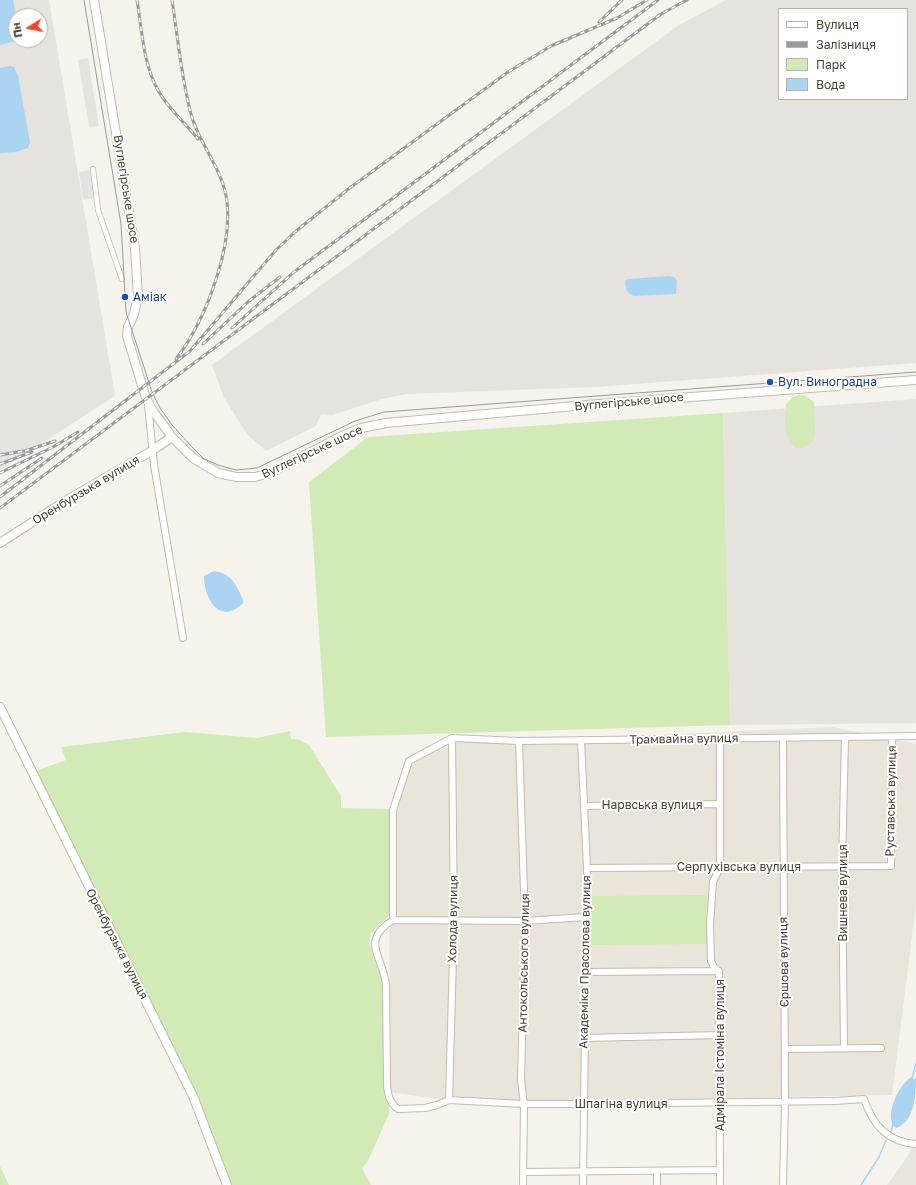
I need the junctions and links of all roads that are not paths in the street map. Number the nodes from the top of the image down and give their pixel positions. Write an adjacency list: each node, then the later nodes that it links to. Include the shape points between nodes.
1 (94, 0): 5 (street, Вуглегірське шосе, via 135,248 138,297 127,336)
2 (93, 169): 3 (street, via 98,210)
3 (122, 279)
4 (916, 380): 6 (street, Вуглегірське шосе, via 586,405 372,425 342,436 270,473 255,477 226,476 210,470 193,458)
5 (148, 402): 6 (street, Вуглегірське шосе); 7 (street)
6 (172, 437): 7 (street, Оренбурзька вулиця)
7 (152, 451): 8 (street, Оренбурзька вулиця, via 67,500); 9 (street)
8 (0, 544)
9 (183, 638)
10 (0, 707): 47 (street, Оренбурзька вулиця, via 193,1096)
11 (916, 736): 13 (street, Трамвайна вулиця)
12 (846, 737): 13 (street, Трамвайна вулиця); 16 (street, Трамвайна вулиця); 21 (street, Вишнева вулиця)
13 (892, 737): 22 (street, Руставська вулиця)
14 (452, 738): 18 (street, Трамвайна вулиця); 27 (street, via 409,761 393,810); 28 (street, Холода вулиця)
15 (720, 738): 16 (street, Трамвайна вулиця); 17 (street, Трамвайна вулиця); 19 (street, Адмірала Істоміна вулиця)
16 (783, 738): 24 (street, Єршова вулиця)
17 (581, 740): 18 (street, Трамвайна вулиця); 20 (street, Академіка Прасолова вулиця)
18 (519, 741): 29 (street, Антокольського вулиця)
19 (719, 804): 20 (street, Нарвська вулиця); 23 (street, Адмірала Істоміна вулиця)
20 (585, 806): 25 (street, Академіка Прасолова вулиця)
21 (842, 866): 22 (street, Серпухівська вулиця); 24 (street, Серпухівська вулиця); 34 (street, Вишнева вулиця)
22 (891, 866)
23 (720, 867): 24 (street, Серпухівська вулиця); 25 (street, Серпухівська вулиця); 30 (street, Адмірала Істоміна вулиця, via 714,882 710,924 711,961)
24 (783, 867): 36 (street, Єршова вулиця)
25 (587, 868): 26 (street, Академіка Прасолова вулиця)
26 (585, 917): 29 (street); 31 (street, Академіка Прасолова вулиця)
27 (393, 920): 28 (street); 37 (street, Шпагіна вулиця, via 378,931 374,944 384,970 386,984 390,1102 398,1109 425,1108)
28 (454, 921): 29 (street); 37 (street, Холода вулиця)
29 (526, 921): 40 (street, Антокольського вулиця, via 521,1080)
30 (720, 971): 31 (street); 32 (street, Адмірала Істоміна вулиця)
31 (584, 972): 33 (street, Академіка Прасолова вулиця)
32 (720, 1035): 33 (street); 39 (street, Адмірала Істоміна вулиця)
33 (584, 1038): 41 (street, Академіка Прасолова вулиця)
34 (844, 1048): 35 (street); 36 (street)
35 (881, 1048)
36 (785, 1049): 38 (street, Єршова вулиця)
37 (449, 1100): 40 (street, Шпагіна вулиця)
38 (785, 1102): 39 (street, Шпагіна вулиця); 42 (street, Шпагіна вулиця, via 864,1099 869,1114 890,1138 902,1143); 52 (street, Єршова вулиця)
39 (721, 1103): 41 (street, Шпагіна вулиця); 43 (street, Адмірала Істоміна вулиця)
40 (524, 1104): 41 (street, Шпагіна вулиця); 45 (street, Антокольського вулиця)
41 (583, 1104): 46 (street, Академіка Прасолова вулиця)
42 (916, 1144)
43 (720, 1170): 44 (street); 51 (street, Адмірала Істоміна вулиця)
44 (657, 1171): 46 (street); 50 (street)
45 (524, 1172): 46 (street); 48 (street, Антокольського вулиця)
46 (583, 1173): 49 (street, Академіка Прасолова вулиця)
47 (227, 1185)
48 (524, 1185)
49 (583, 1185)
50 (657, 1185)
51 (720, 1185)
52 (783, 1185)

